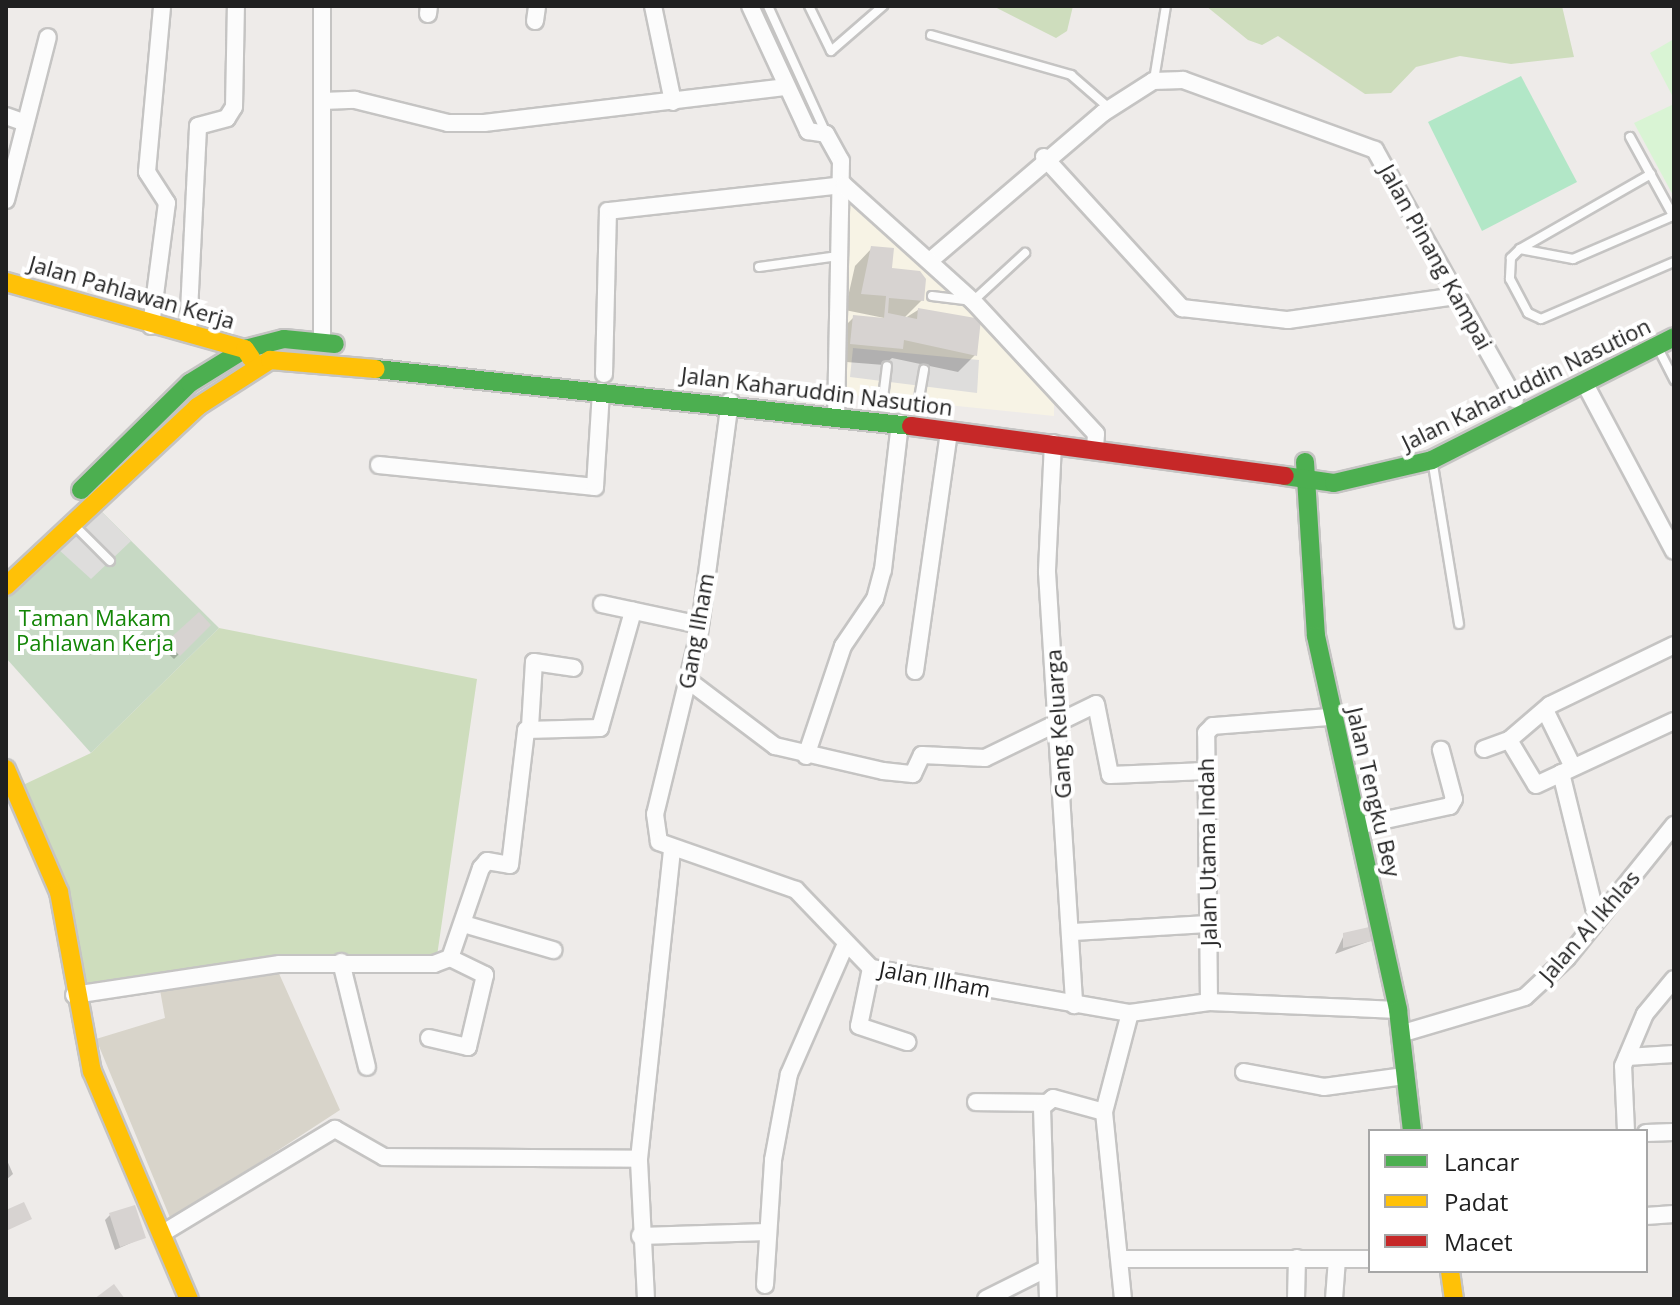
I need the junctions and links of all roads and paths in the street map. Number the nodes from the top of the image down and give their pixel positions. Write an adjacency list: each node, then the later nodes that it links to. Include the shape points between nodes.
1 (162, 6): 37 (street, via 147,172 167,203)
2 (236, 6): 38 (street, via 234,107 227,118 198,126)
3 (322, 6): 14 (street)
4 (653, 6): 15 (street)
5 (750, 6): 13 (street)
6 (768, 6): 19 (lane)
7 (809, 6): 8 (lane, via 831,51)
8 (883, 6)
9 (1166, 6): 12 (lane)
10 (931, 35): 16 (lane, via 1071,75)
11 (48, 37): 18 (street)
12 (1153, 81): 16 (street); 34 (street, Jalan Pinang Kampai, via 1183,80 1375,150)
13 (787, 87): 15 (street); 19 (street, via 808,131)
14 (322, 101): 15 (street, via 355,100 448,123); 40 (street)
15 (673, 102)
16 (1109, 108): 21 (street)
17 (6, 116): 18 (street)
18 (25, 123): 24 (street)
19 (826, 134): 23 (street)
20 (1630, 137): 22 (lane)
21 (1044, 157): 29 (street); 34 (street, via 1182,308 1288,320)
22 (1651, 174): 25 (lane); 26 (lane)
23 (844, 185): 28 (street); 29 (street); 48 (street, via 634,206 605,214)
24 (6, 200)
25 (1674, 217): 26 (lane, via 1573,259)
26 (1520, 249): 30 (lane, via 1511,258 1510,279 1528,313 1541,319)
27 (1025, 253): 35 (lane)
28 (839, 256): 31 (lane); 52 (street)
29 (932, 259): 35 (street)
30 (1674, 262)
31 (759, 267)
32 (6, 282): 37 (main road, Jalan Pahlawan Kerja)
33 (932, 296): 35 (lane)
34 (1457, 296): 49 (street, Jalan Pinang Kampai)
35 (973, 301): 56 (street)
36 (1674, 318): 49 (main road, Jalan Kaharuddin Nasution)
37 (151, 326): 38 (main road, Jalan Pahlawan Kerja)
38 (188, 332): 42 (main road, Jalan Pahlawan Kerja)
39 (1674, 337): 41 (main road, Jalan Kaharuddin Nasution)
40 (322, 343): 42 (main road, Jalan Kaharuddin Nasution, via 284,339); 48 (main road, Jalan Kaharuddin Nasution)
41 (1656, 346): 46 (lane); 47 (main road, Jalan Kaharuddin Nasution)
42 (245, 349): 43 (main road); 63 (main road, Jalan Kaharuddin Nasution, via 190,383)
43 (256, 365): 48 (main road, Jalan Kaharuddin Nasution, via 325,360); 61 (main road, via 197,407)
44 (887, 366): 51 (lane)
45 (924, 370): 53 (lane)
46 (1674, 380)
47 (1584, 382): 58 (main road, Jalan Kaharuddin Nasution); 62 (street)
48 (603, 383): 50 (main road, Jalan Kaharuddin Nasution); 52 (main road, Jalan Kaharuddin Nasution); 59 (street, via 595,487)
49 (1515, 399): 60 (main road, Jalan Kaharuddin Nasution, via 1401,457)
50 (730, 401): 52 (main road, Jalan Kaharuddin Nasution); 69 (street, Gang Ilham)
51 (882, 406): 52 (main road, Jalan Kaharuddin Nasution); 53 (main road, Jalan Kaharuddin Nasution)
52 (836, 408): 54 (main road, Jalan Kaharuddin Nasution)
53 (917, 410): 56 (main road, Jalan Kaharuddin Nasution)
54 (900, 423): 55 (main road, Jalan Kaharuddin Nasution); 82 (street, via 883,570 869,610 843,646)
55 (949, 431): 57 (main road, Jalan Kaharuddin Nasution); 72 (street)
56 (1095, 441): 57 (main road, Jalan Kaharuddin Nasution); 60 (main road, Jalan Kaharuddin Nasution)
57 (1053, 443): 76 (street, Gang Keluarga, via 1047,572)
58 (1432, 460): 60 (main road, Jalan Kaharuddin Nasution, via 1351,483); 68 (lane)
59 (379, 465)
60 (1304, 470): 75 (main road, Jalan Tengku Bey)
61 (73, 524): 64 (lane); 65 (main road)
62 (1674, 551)
63 (6, 561)
64 (110, 561)
65 (6, 586)
66 (602, 604): 67 (street)
67 (633, 611): 69 (street); 78 (street, via 600,728)
68 (1459, 624)
69 (700, 625): 73 (street, Gang Ilham)
70 (1674, 645): 74 (street, via 1550,705)
71 (574, 668): 78 (street, via 534,662)
72 (915, 671)
73 (689, 681): 82 (street, via 753,732); 88 (street, Gang Ilham, via 655,814 655,836)
74 (1547, 714): 79 (street); 84 (street)
75 (1331, 717): 85 (street, Jalan Utama Indah, via 1213,726 1206,733); 87 (main road, Jalan Tengku Bey)
76 (1059, 718): 82 (street, via 985,758 922,755 913,774); 85 (street, via 1098,704 1110,775); 92 (street, Gang Keluarga)
77 (1674, 721): 84 (street)
78 (530, 727): 91 (street, via 510,865 484,864)
79 (1509, 740): 80 (street); 84 (street, via 1530,781)
80 (1484, 749)
81 (1441, 750): 87 (street, via 1454,799 1450,806)
82 (806, 756)
83 (6, 769): 99 (main road, via 59,892)
84 (1566, 769): 89 (street)
85 (1206, 771): 90 (street, Jalan Utama Indah)
86 (1674, 825): 89 (street, Jalan Al Ikhlas)
87 (1358, 826): 102 (main road, Jalan Tengku Bey)
88 (672, 850): 93 (street, Jalan Ilham, via 796,890); 119 (street)
89 (1597, 920): 104 (street, Jalan Al Ikhlas, via 1556,970 1512,1005)
90 (1208, 924): 92 (street); 100 (street, Jalan Utama Indah)
91 (467, 925): 94 (street); 95 (street)
92 (1073, 932): 101 (street, Gang Keluarga)
93 (844, 948): 97 (street, Jalan Ilham); 122 (street, via 789,1074)
94 (553, 950)
95 (450, 958): 96 (street); 105 (street, via 485,975 468,1047)
96 (341, 962): 99 (street, via 280,964); 109 (street)
97 (871, 968): 101 (street, Jalan Ilham); 106 (street, via 859,1026)
98 (1674, 979): 108 (street, via 1645,1014)
99 (74, 995): 123 (main road, via 92,1071)
100 (1209, 1002): 102 (street, Jalan Ilham); 103 (street, Jalan Ilham)
101 (1074, 1005): 103 (street, Jalan Ilham)
102 (1398, 1010): 104 (main road, Jalan Tengku Bey)
103 (1130, 1013): 114 (street)
104 (1400, 1034): 111 (main road, Jalan Tengku Bey)
105 (429, 1038)
106 (907, 1042)
107 (1674, 1054): 108 (street)
108 (1627, 1057): 116 (street)
109 (367, 1067)
110 (1244, 1072): 111 (street, via 1324,1087)
111 (1404, 1076): 115 (main road, Jalan Tengku Bey)
112 (976, 1102): 113 (street)
113 (1045, 1103): 114 (street); 129 (street)
114 (1104, 1112): 126 (street)
115 (1412, 1129)
116 (1626, 1129)
117 (1674, 1132): 118 (street)
118 (1648, 1133)
119 (639, 1159): 123 (street, via 384,1157 335,1129); 124 (street)
120 (1674, 1214): 121 (street)
121 (1648, 1216)
122 (768, 1232): 124 (street); 131 (street)
123 (163, 1233): 132 (main road)
124 (640, 1236): 133 (street)
125 (1297, 1258): 126 (street); 127 (street); 137 (street)
126 (1120, 1259): 136 (street)
127 (1337, 1259): 128 (street); 138 (street)
128 (1368, 1259)
129 (1044, 1270): 134 (street); 135 (street)
130 (1450, 1273): 139 (main road)
131 (765, 1285)
132 (189, 1299)
133 (646, 1299)
134 (986, 1299)
135 (1048, 1299)
136 (1123, 1299)
137 (1296, 1299)
138 (1334, 1299)
139 (1454, 1299)

